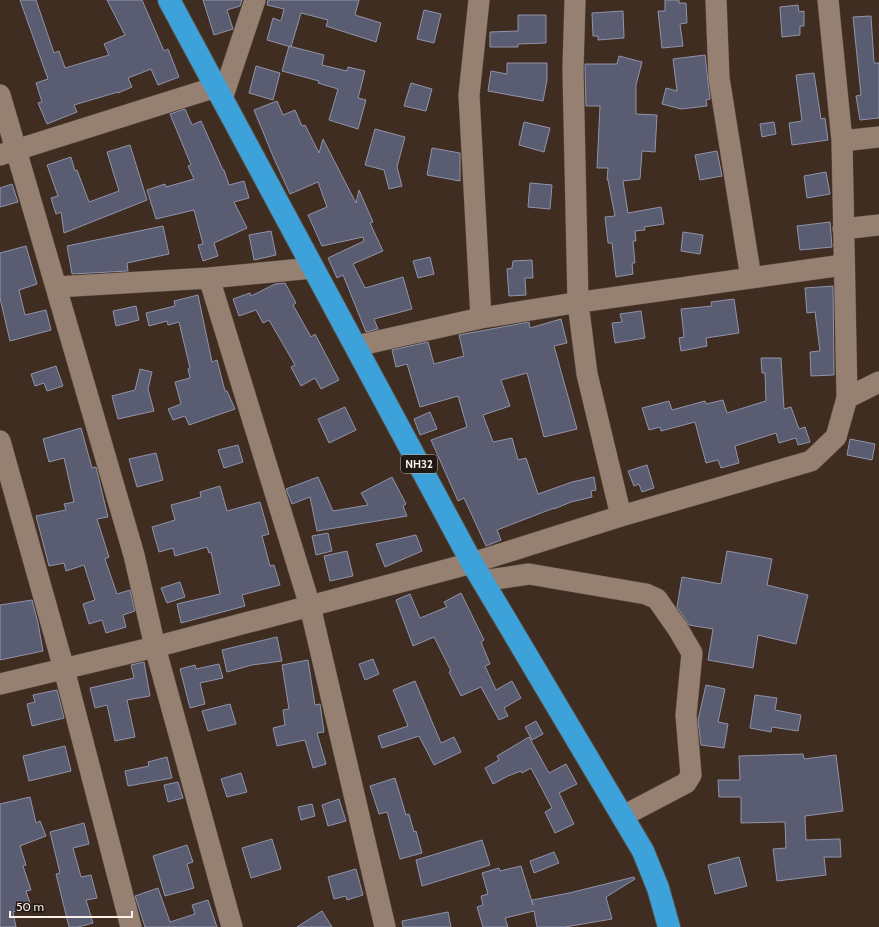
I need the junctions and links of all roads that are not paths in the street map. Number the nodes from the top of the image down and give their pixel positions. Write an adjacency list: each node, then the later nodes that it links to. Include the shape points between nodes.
1 (169, 0): 7 (highway, NH32)
2 (255, 0): 7 (street)
3 (478, 0): 20 (street, via 469,94)
4 (575, 0): 19 (street, via 573,69)
5 (716, 0): 17 (street, via 718,78)
6 (828, 0): 10 (street)
7 (219, 93): 11 (street); 15 (highway, NH32)
8 (0, 95): 11 (street)
9 (879, 137): 10 (street)
10 (842, 141): 13 (street)
11 (8, 153): 18 (street)
12 (879, 225): 13 (street)
13 (843, 229): 14 (street)
14 (843, 265): 17 (street); 23 (street)
15 (313, 268): 16 (street); 21 (highway, NH32)
16 (209, 278): 18 (street); 27 (street)
17 (750, 278): 19 (street)
18 (56, 287): 28 (street, via 134,555)
19 (578, 303): 20 (street); 25 (street, via 587,374)
20 (481, 318): 21 (street)
21 (356, 346): 26 (highway, NH32)
22 (879, 382): 23 (street)
23 (847, 398): 25 (street, via 836,437 811,461)
24 (0, 441): 29 (street)
25 (621, 516): 26 (street)
26 (477, 572): 27 (street); 31 (highway, NH32); 31 (street, via 529,574 646,594 657,599 678,629 692,653 686,715 691,775 686,783)
27 (310, 606): 28 (street); 34 (street)
28 (155, 648): 29 (street); 33 (street)
29 (64, 669): 30 (street); 32 (street)
30 (0, 684)
31 (623, 816): 35 (highway, NH32, via 643,851 658,888)
32 (131, 927)
33 (232, 927)
34 (385, 927)
35 (669, 927)

